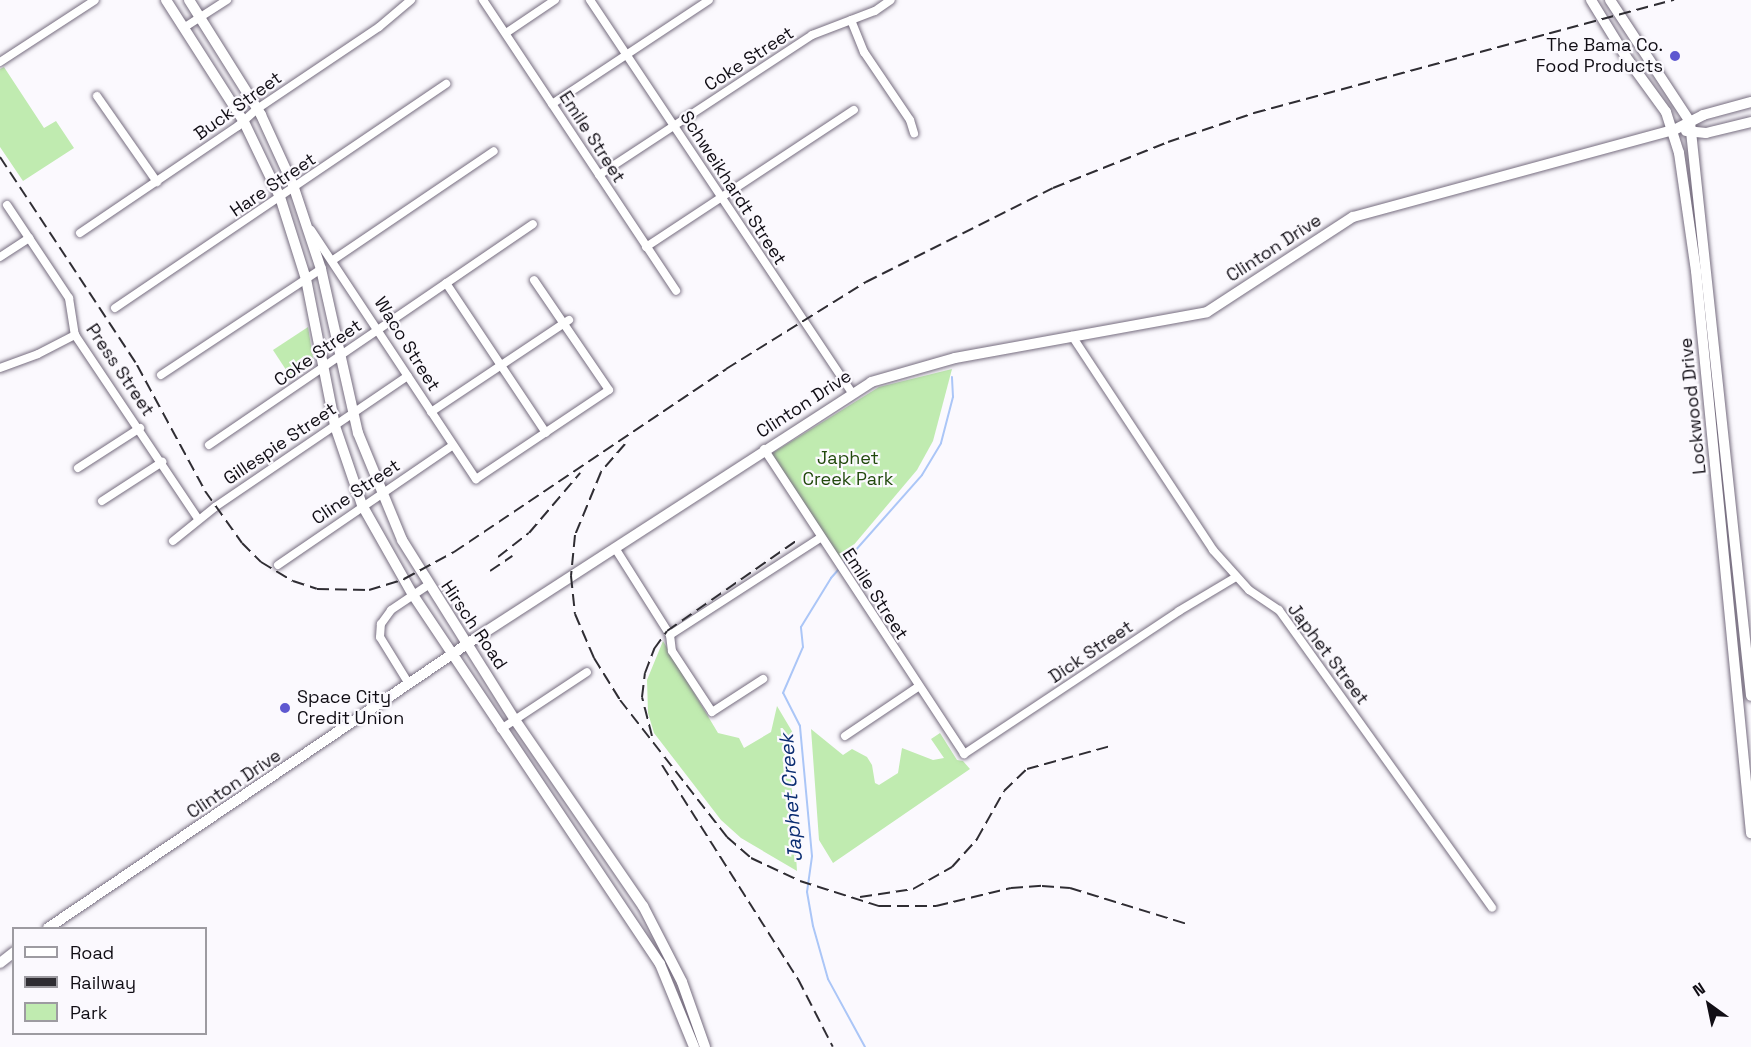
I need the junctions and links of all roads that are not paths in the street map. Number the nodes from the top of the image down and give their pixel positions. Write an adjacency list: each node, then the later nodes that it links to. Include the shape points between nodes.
1 (94, 0): 18 (street)
2 (166, 0): 15 (main road)
3 (189, 0): 13 (main road)
4 (227, 0): 13 (street)
5 (411, 0): 23 (street, Buck Street, via 379,27)
6 (483, 0): 16 (street, Emile Street)
7 (555, 0): 16 (street)
8 (590, 0): 17 (street, Schweikhardt Street)
9 (709, 0): 17 (street)
10 (891, 0): 14 (street, Coke Street)
11 (1591, 0): 29 (main road, Lockwood Drive)
12 (1610, 0): 28 (main road, Lockwood Drive)
13 (200, 17): 15 (street); 23 (main road)
14 (851, 20): 27 (street, Coke Street, via 812,35); 30 (street, via 864,52 910,120)
15 (185, 27): 25 (main road)
16 (506, 33): 22 (street, Emile Street)
17 (628, 54): 22 (street); 27 (street, Schweikhardt Street)
18 (0, 62)
19 (446, 84): 34 (street, Hare Street)
20 (97, 96): 33 (street)
21 (1751, 102): 28 (main road, Clinton Drive)
22 (552, 104): 32 (street, Emile Street)
23 (257, 109): 25 (street, Buck Street); 34 (main road)
24 (854, 110): 36 (street)
25 (244, 122): 33 (street, Buck Street); 35 (main road)
26 (1751, 122): 28 (main road, Clinton Drive, via 1706,133)
27 (674, 126): 32 (street, Coke Street); 36 (street, Schweikhardt Street)
28 (1691, 127): 29 (main road, Clinton Drive); 42 (main road, Lockwood Drive)
29 (1674, 130): 43 (main road, Lockwood Drive); 60 (main road, Clinton Drive, via 1353,217 1208,312)
30 (914, 133)
31 (494, 151): 46 (street)
32 (599, 175): 44 (street, Emile Street)
33 (157, 183): 40 (street, Buck Street)
34 (293, 185): 35 (street, Hare Street); 39 (main road, Hirsch Road)
35 (280, 197): 48 (main road, Hirsch Road); 54 (street, Hare Street)
36 (721, 198): 44 (street); 67 (street, Schweikhardt Street)
37 (7, 206): 41 (street, Press Street)
38 (533, 224): 50 (street, Coke Street)
39 (309, 228): 46 (street, Waco Street); 47 (main road, Hirsch Road)
40 (80, 233)
41 (29, 238): 45 (street); 59 (street, Press Street, via 72,304)
42 (1705, 240): 43 (main road); 52 (main road, Lockwood Drive)
43 (1691, 242): 53 (main road, Lockwood Drive)
44 (646, 247): 51 (street, Emile Street)
45 (0, 257)
46 (333, 260): 56 (street, Waco Street)
47 (321, 269): 48 (street); 61 (main road, Hirsch Road)
48 (306, 279): 64 (main road, Hirsch Road); 65 (street)
49 (534, 280): 55 (street)
50 (446, 283): 56 (street, Coke Street); 62 (street)
51 (676, 291)
52 (1710, 296): 53 (main road); 57 (main road, Lockwood Drive)
53 (1699, 298): 58 (main road, Lockwood Drive)
54 (115, 308)
55 (567, 322): 62 (street); 72 (street, via 609,390)
56 (379, 330): 61 (street, Coke Street); 66 (street, Waco Street)
57 (1714, 330): 58 (main road); 87 (main road, Lockwood Drive)
58 (1702, 332): 87 (main road, Lockwood Drive)
59 (75, 335): 63 (street); 71 (street, Press Street)
60 (1072, 336): 67 (main road, Clinton Drive, via 891,373); 86 (street, Japhet Street, via 1213,550)
61 (339, 358): 64 (street, Coke Street); 69 (main road, Hirsch Road)
62 (501, 365): 68 (street); 72 (street)
63 (0, 368)
64 (323, 370): 70 (main road, Hirsch Road); 73 (street, Coke Street)
65 (161, 375)
66 (408, 376): 68 (street, Waco Street); 69 (street, Gillespie Street)
67 (851, 393): 75 (main road, Clinton Drive)
68 (431, 412): 74 (street, Waco Street)
69 (352, 414): 70 (street, Gillespie Street); 78 (main road, Hirsch Road)
70 (335, 426): 80 (main road, Hirsch Road); 81 (street, Gillespie Street)
71 (140, 428): 76 (street, Press Street); 77 (street)
72 (546, 433): 74 (street, Waco Street, via 476,479)
73 (209, 445)
74 (453, 445): 78 (street, Cline Street)
75 (764, 449): 83 (street, Emile Street); 84 (main road, Clinton Drive)
76 (162, 462): 79 (street); 81 (street, Press Street)
77 (78, 468)
78 (380, 493): 80 (street, Cline Street); 88 (main road, Hirsch Road)
79 (102, 501)
80 (362, 505): 85 (street, Cline Street); 89 (main road, Hirsch Road)
81 (198, 519): 82 (street, Gillespie Street)
82 (173, 541)
83 (822, 541): 90 (street); 98 (street, Emile Street)
84 (615, 548): 90 (street); 91 (main road, Clinton Drive)
85 (278, 565)
86 (1236, 577): 103 (street, Dick Street, via 1179,610); 106 (street, Japhet Street, via 1279,610)
87 (1733, 577): 93 (main road, Lockwood Drive); 94 (main road, Lockwood Drive)
88 (428, 585): 89 (street); 91 (main road, Hirsch Road)
89 (413, 595): 92 (main road, Hirsch Road); 97 (street, via 391,610 380,630)
90 (670, 635): 96 (street, via 672,651 712,712)
91 (468, 644): 92 (main road, Clinton Drive); 100 (main road, Hirsch Road)
92 (453, 654): 97 (main road, Clinton Drive); 101 (main road, Hirsch Road)
93 (1748, 661): 94 (main road); 99 (main road, Lockwood Drive)
94 (1736, 662): 104 (main road, Lockwood Drive)
95 (587, 672): 100 (street)
96 (763, 679)
97 (409, 684): 107 (main road, Clinton Drive)
98 (918, 687): 102 (street); 103 (street, Emile Street)
99 (1751, 696)
100 (515, 720): 101 (street); 109 (main road, Hirsch Road, via 643,906 671,957)
101 (501, 729): 108 (main road, Hirsch Road, via 660,964)
102 (845, 736)
103 (964, 754)
104 (1749, 776): 105 (main road, Lockwood Drive)
105 (1751, 833)
106 (1492, 908)
107 (49, 927)
108 (694, 1047)
109 (705, 1047)

